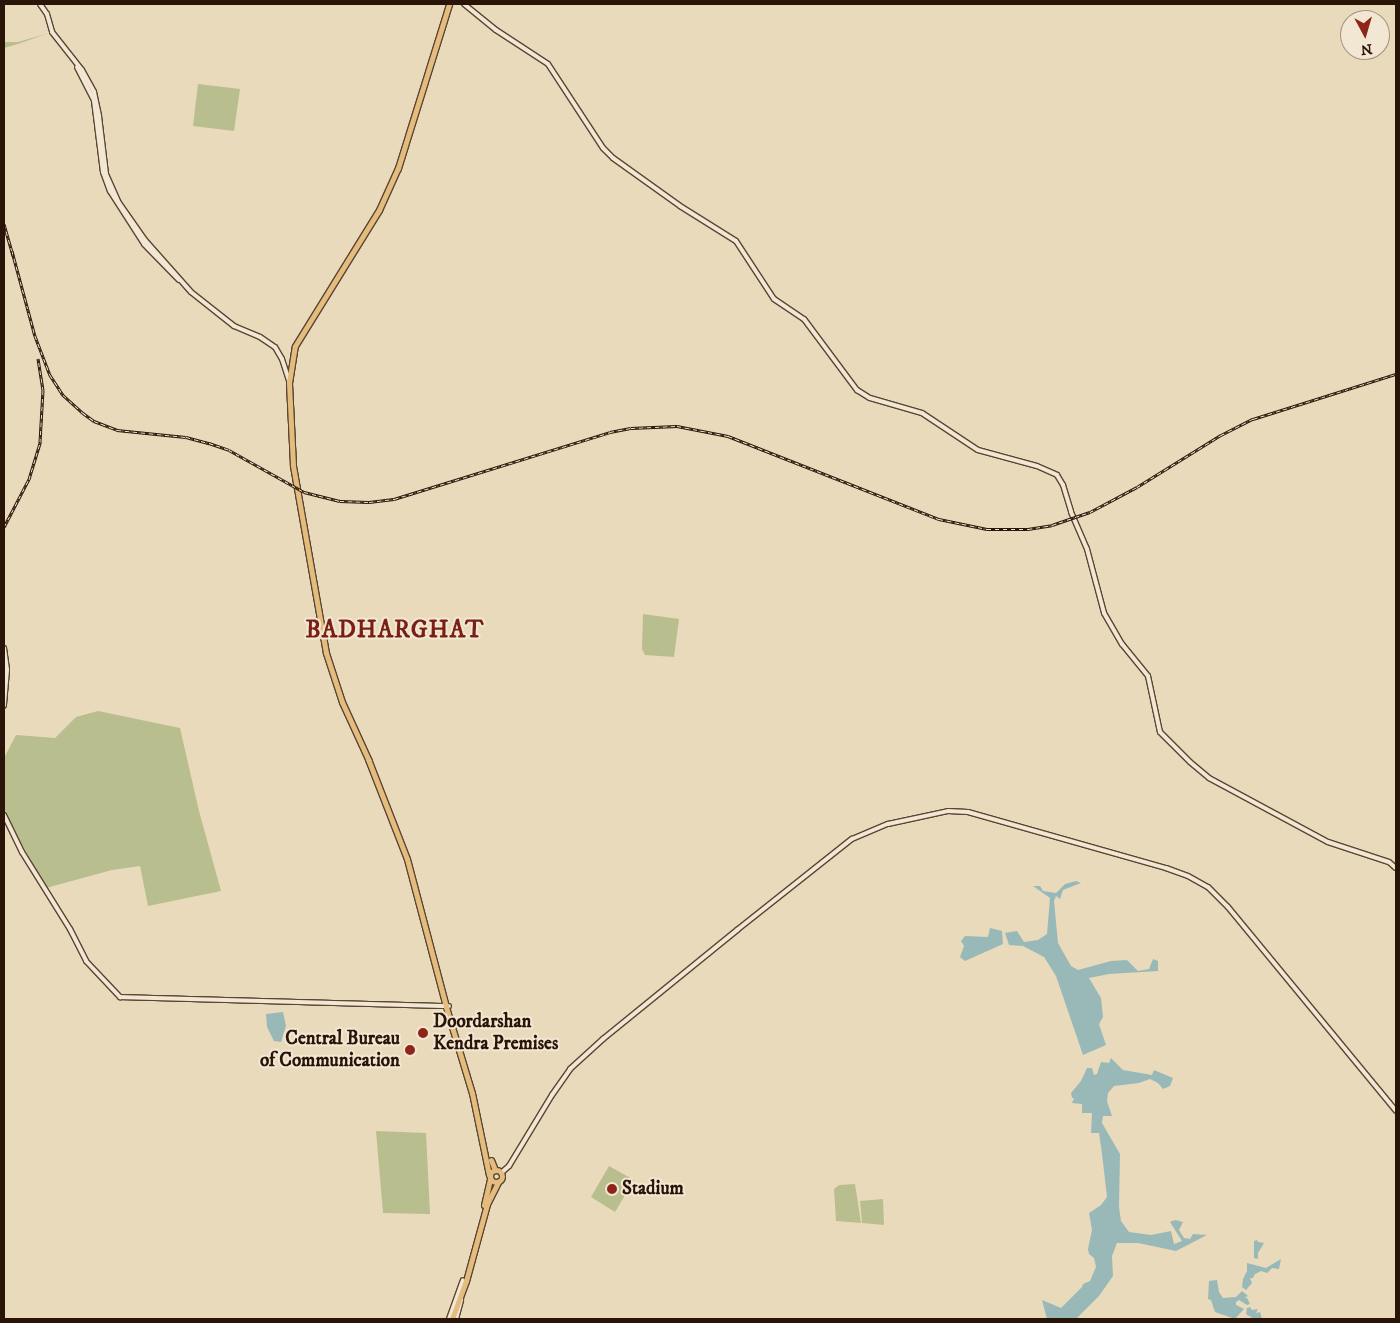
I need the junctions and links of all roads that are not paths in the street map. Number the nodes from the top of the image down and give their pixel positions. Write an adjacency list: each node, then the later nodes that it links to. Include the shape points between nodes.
1 (40, 4): 4 (street, via 52,32 87,77 94,92 106,174 118,203 144,241 198,298 234,326 275,347)
2 (449, 4): 4 (main road, via 398,168 379,210 295,346)
3 (464, 4): 8 (street, via 488,25 548,64 609,154 736,242 774,299 804,319 856,390 870,398 926,416 984,452 1037,466 1057,475 1087,549 1104,613 1122,644 1148,676 1160,732 1190,762 1209,778 1328,842 1388,862)
4 (289, 383): 9 (main road, via 290,442 304,540 337,690 410,859)
5 (4, 648): 6 (street, via 7,670)
6 (4, 706)
7 (4, 815): 9 (street, via 22,852 87,962 120,997)
8 (1396, 868)
9 (447, 1006): 11 (main road); 13 (main road, via 478,1116)
10 (1396, 1111): 12 (street, via 1228,906 1208,887 1166,868 968,812 948,811 896,821 852,839 737,930 581,1058 562,1078 509,1166)
11 (495, 1170): 12 (main road); 13 (main road)
12 (501, 1173): 14 (main road)
13 (489, 1176): 14 (main road); 15 (main road)
14 (498, 1182): 15 (main road, via 487,1204)
15 (464, 1281): 16 (street); 16 (street); 16 (main road)
16 (452, 1319)

